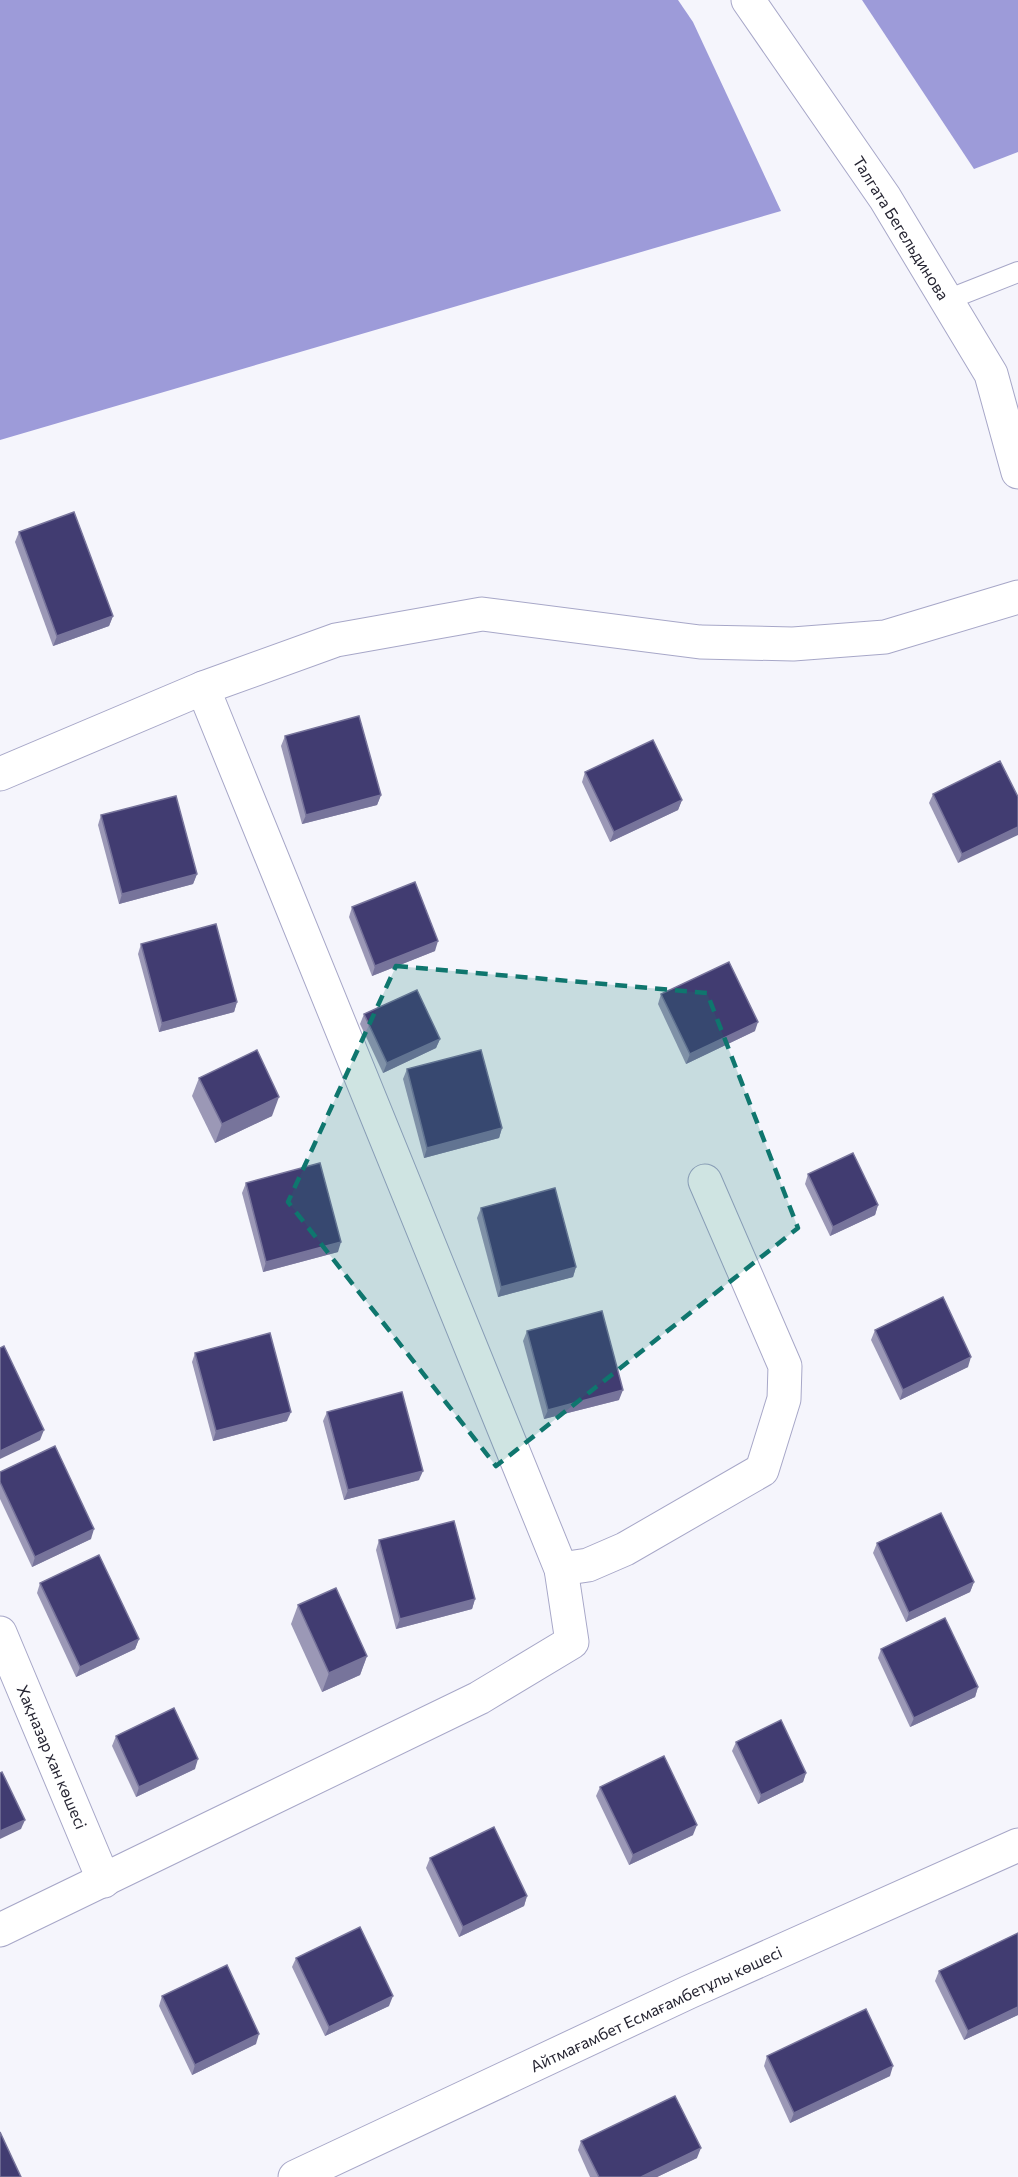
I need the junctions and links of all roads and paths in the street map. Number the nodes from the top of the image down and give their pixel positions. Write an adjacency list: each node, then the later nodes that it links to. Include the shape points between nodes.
1 (748, 0): 3 (street, Талгата Бегельдинова, via 885,198)
2 (1018, 272): 3 (lane)
3 (946, 300): 4 (street, Талгата Бегельдинова, via 991,374)
4 (1018, 472)
5 (1018, 597): 6 (street, via 885,638 793,644 700,642 482,614 336,640)
6 (203, 688): 7 (street); 9 (street)
7 (0, 774)
8 (705, 1180): 9 (street, via 785,1366 784,1399 762,1470 625,1549 588,1565)
9 (561, 1569): 12 (street, via 572,1642 479,1698)
10 (0, 1633): 12 (street, Хақназар хан көшесі)
11 (1018, 1845): 14 (street, Айтмағамбет Есмағамбетұлы көшесі, via 689,1992)
12 (104, 1881): 13 (street)
13 (0, 1930)
14 (295, 2177)

